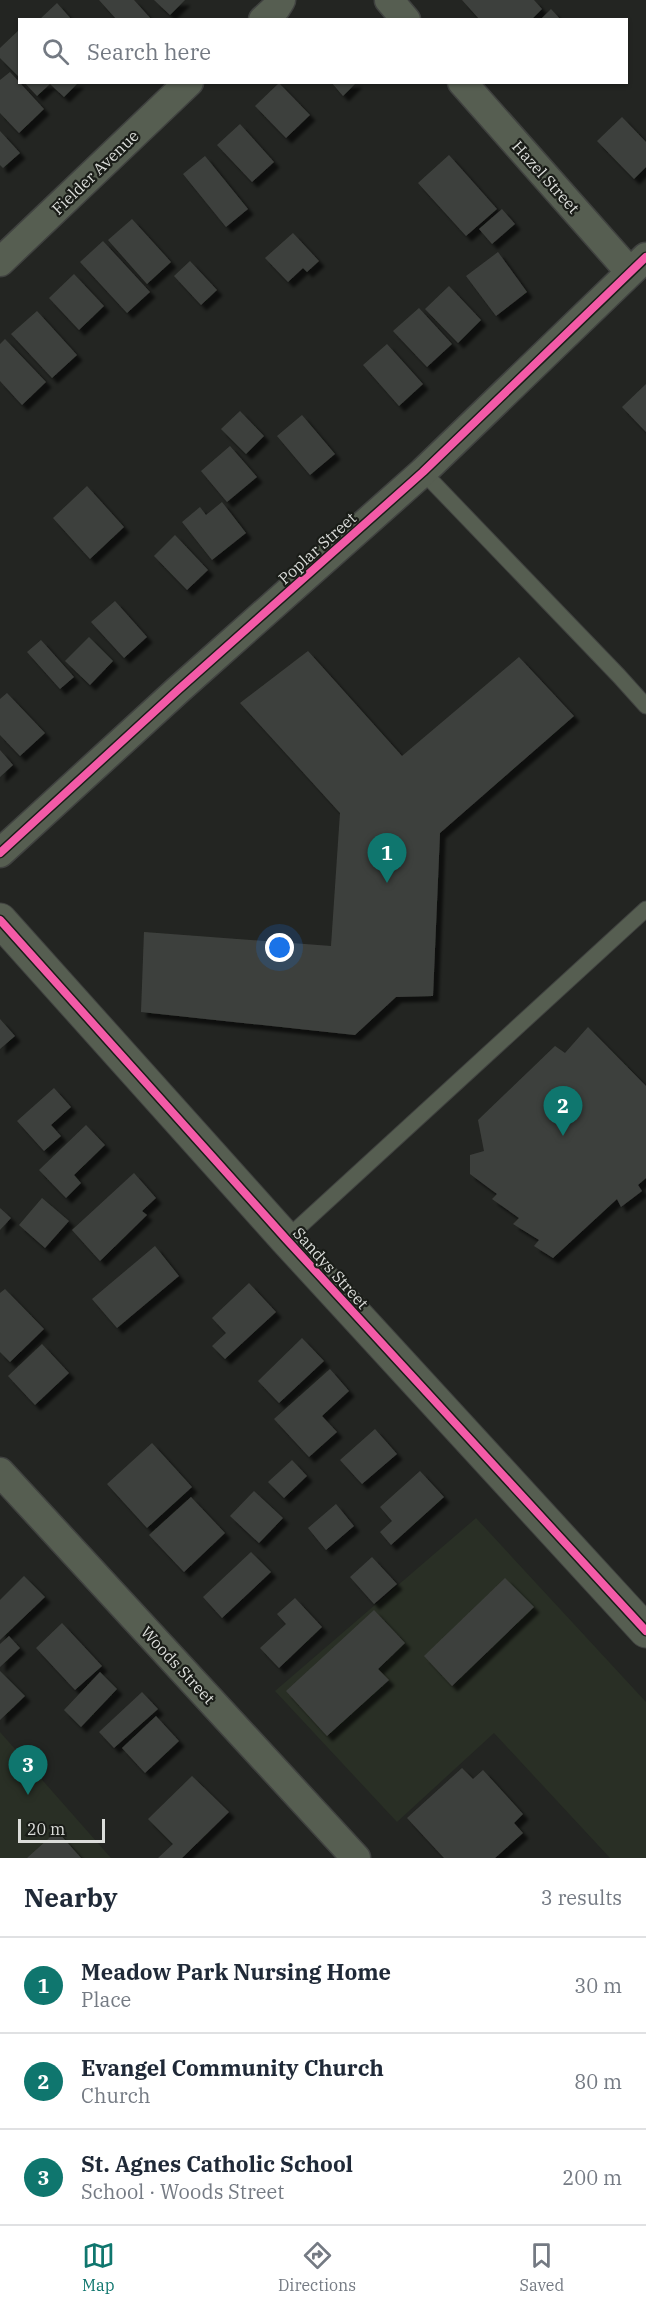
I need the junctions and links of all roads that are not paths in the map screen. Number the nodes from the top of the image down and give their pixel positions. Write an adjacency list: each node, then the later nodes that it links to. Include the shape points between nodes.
1 (282, 0): 3 (street)
2 (389, 0): 4 (street)
3 (265, 18)
4 (404, 18)
5 (187, 84): 7 (street, Fielder Avenue)
6 (464, 84): 8 (street, Hazel Street)
7 (0, 262)
8 (638, 264): 9 (street, Poplar Street)
9 (423, 472): 10 (lane); 11 (street, Poplar Street)
10 (646, 706)
11 (0, 853)
12 (646, 909): 14 (lane)
13 (0, 920): 14 (street, Sandys Street)
14 (286, 1239): 16 (street, Sandys Street)
15 (0, 1472): 17 (street, Woods Street)
16 (646, 1631)
17 (356, 1858)

